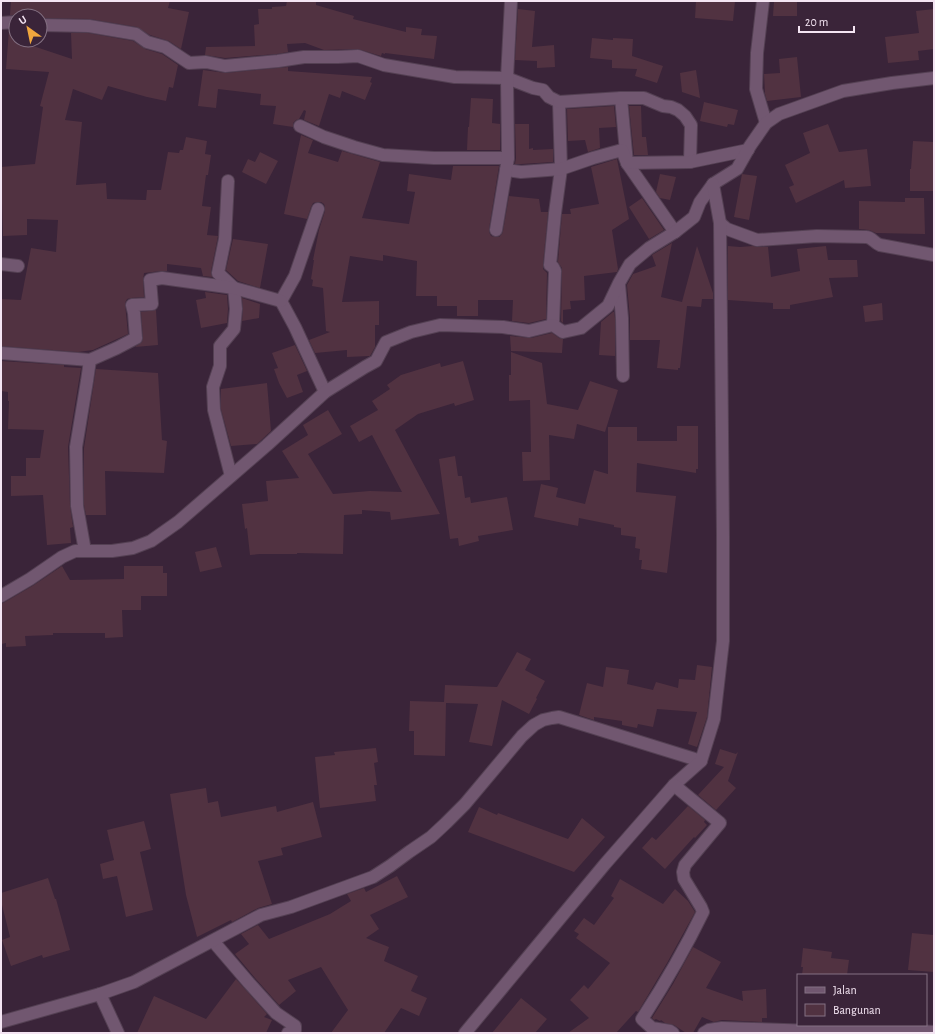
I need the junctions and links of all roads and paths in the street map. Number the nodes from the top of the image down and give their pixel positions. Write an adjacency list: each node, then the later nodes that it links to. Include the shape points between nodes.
1 (511, 1): 4 (street)
2 (763, 1): 8 (street, via 756,90)
3 (48, 26): 4 (street, via 89,26 136,34 147,42 165,47 189,63 206,62 225,66 304,57 358,56 384,65 455,77)
4 (507, 78): 7 (street, via 543,90); 12 (street)
5 (934, 78): 8 (street, via 843,91 779,114)
6 (621, 98): 7 (street); 11 (street, via 644,98 678,110 685,116 691,125); 13 (street)
7 (559, 102): 14 (street)
8 (766, 123): 10 (street)
9 (300, 126): 12 (street, via 354,147 383,155)
10 (748, 150): 11 (street); 16 (street, via 737,168)
11 (690, 162): 13 (street)
12 (507, 164): 14 (street, via 521,172); 19 (street)
13 (627, 164): 14 (street, via 622,150); 20 (street)
14 (561, 169): 27 (street, via 550,265 555,271)
15 (228, 180): 25 (street, via 225,240 218,273)
16 (713, 184): 18 (street); 20 (street, via 700,202 694,217)
17 (318, 209): 26 (street, via 295,276)
18 (723, 226): 21 (street, via 757,240 817,236 866,237 880,245); 35 (street, via 723,641 714,719)
19 (496, 230)
20 (675, 232): 24 (street, via 648,248 630,264)
21 (934, 255)
22 (1, 264): 23 (street)
23 (18, 266)
24 (619, 283): 27 (street, via 608,306 581,328 563,332); 30 (street)
25 (234, 288): 26 (street); 29 (street, via 162,278 150,280 152,304 132,305 136,338); 32 (street, via 234,329 220,346 220,366 212,387 214,410)
26 (281, 301): 31 (street)
27 (553, 325): 31 (street, via 528,331 503,327 440,325 411,332 386,342 376,361)
28 (1, 354): 29 (street)
29 (90, 360): 33 (street, via 76,447 77,506)
30 (623, 376)
31 (325, 392): 32 (street)
32 (231, 476): 33 (street, via 178,522 151,541 112,552)
33 (85, 551): 34 (street, via 75,551 62,557)
34 (1, 596)
35 (701, 761): 36 (street); 37 (street, via 560,717 543,720 522,736 446,823 390,866 366,880 291,907 260,915)
36 (674, 785): 40 (street, via 720,823 685,865 684,879 703,912 660,992 642,1019); 44 (street, via 604,864)
37 (213, 941): 38 (street, via 134,982); 43 (street, via 276,1013 295,1026 295,1030)
38 (100, 994): 39 (street); 42 (street)
39 (1, 1022)
40 (649, 1031): 45 (street)
41 (934, 1032): 46 (street, via 866,1028 814,1031 722,1028)
42 (118, 1033)
43 (288, 1033)
44 (465, 1033)
45 (673, 1033)
46 (704, 1033)

